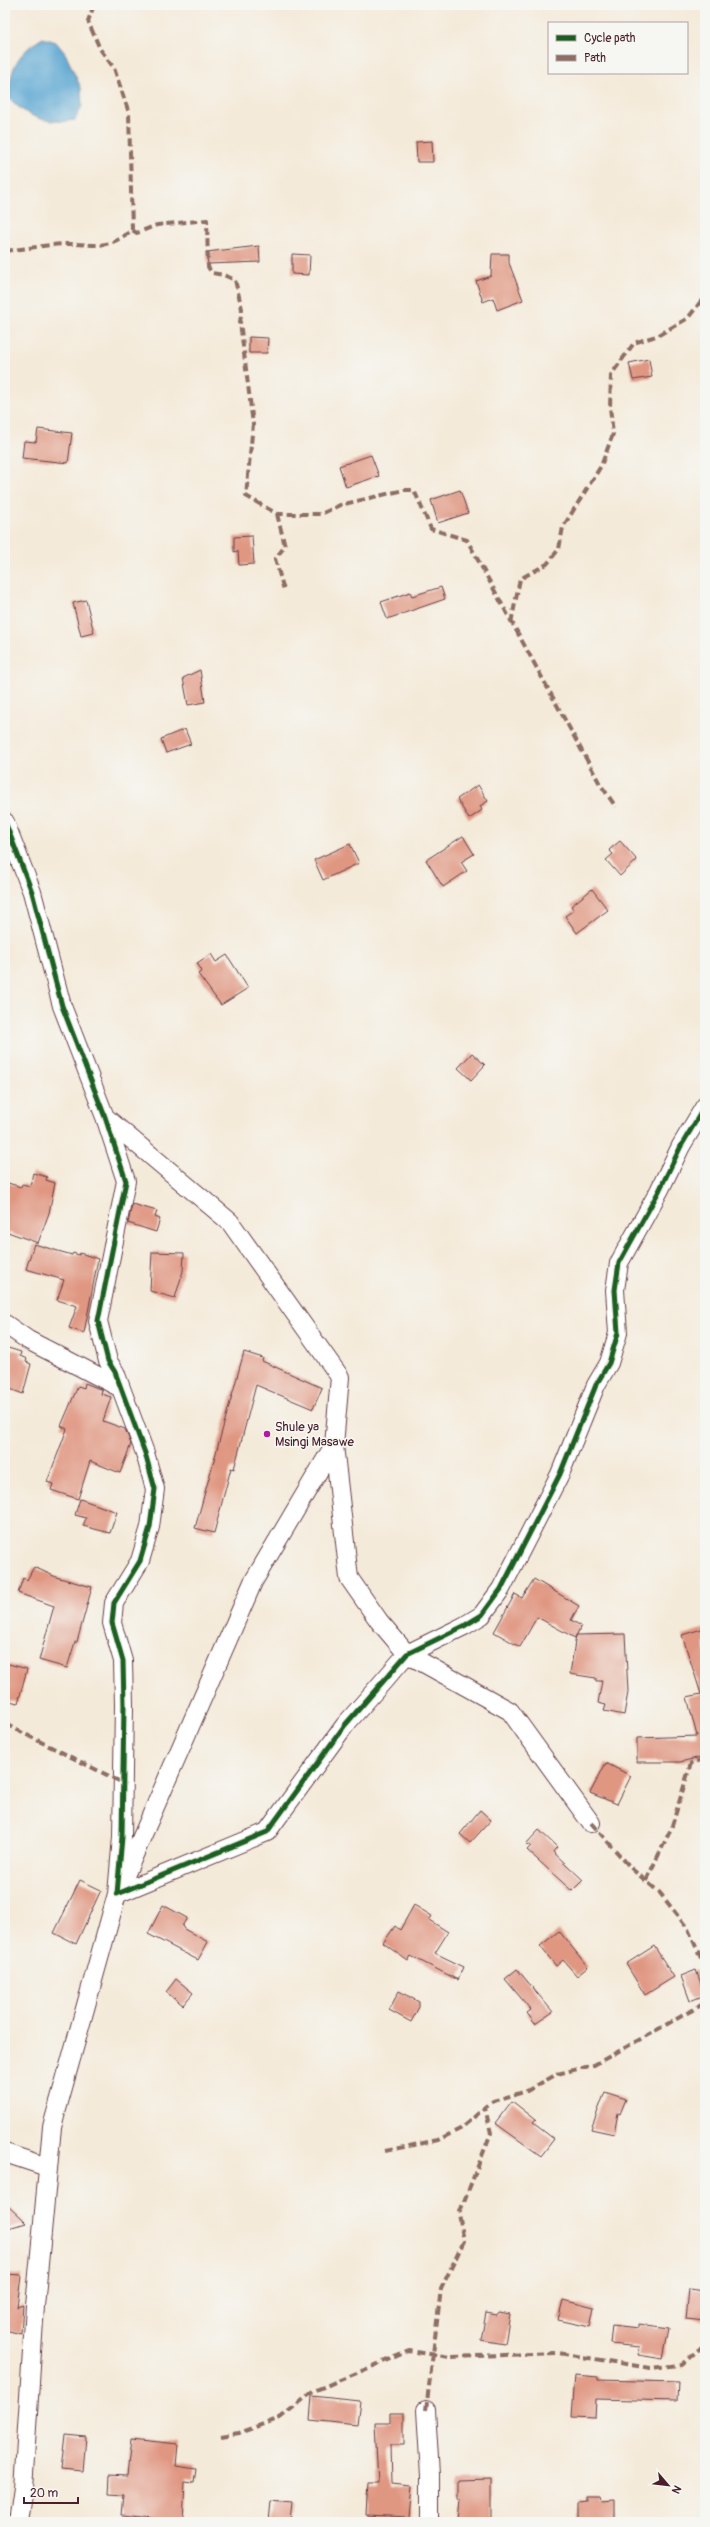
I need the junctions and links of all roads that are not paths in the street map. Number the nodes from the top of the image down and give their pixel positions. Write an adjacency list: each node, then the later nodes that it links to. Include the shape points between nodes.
1 (5, 822): 3 (street, via 32,892 62,1006)
2 (705, 1106): 7 (street, via 619,1263 615,1290 618,1333 609,1363 596,1385 560,1474 501,1589 482,1615)
3 (105, 1117): 5 (street, via 126,1181 98,1322 108,1361); 6 (street, via 230,1222 340,1377)
4 (5, 1324): 5 (street, via 28,1340)
5 (121, 1388): 9 (street, via 145,1453 155,1489 150,1526 140,1561 114,1603 112,1623 123,1661 124,1705 122,1837)
6 (334, 1445): 7 (street, via 349,1578); 9 (street, via 253,1582)
7 (407, 1654): 8 (street, via 510,1711); 9 (street, via 345,1725 267,1832)
8 (591, 1823)
9 (117, 1894): 11 (street, via 52,2127)
10 (5, 2153): 11 (street)
11 (47, 2167): 13 (street, via 23,2488)
12 (426, 2410): 14 (street)
13 (18, 2522)
14 (430, 2522)

